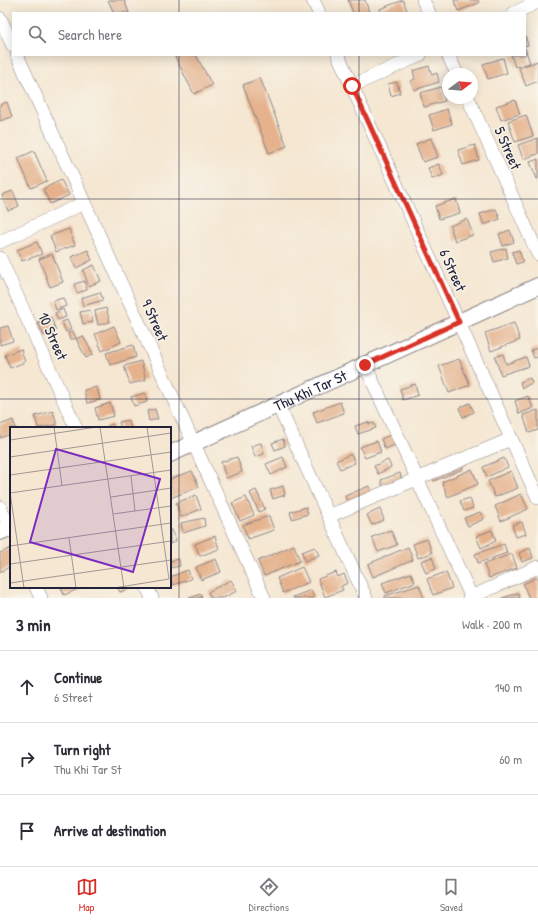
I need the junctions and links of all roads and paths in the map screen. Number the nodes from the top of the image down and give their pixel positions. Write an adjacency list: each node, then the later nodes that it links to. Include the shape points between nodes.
1 (313, 0): 4 (street)
2 (423, 0): 5 (street)
3 (536, 4): 6 (street)
4 (319, 12)
5 (429, 12)
6 (516, 12)
7 (0, 18): 8 (street)
8 (12, 44)
9 (17, 56): 16 (street, 9 Street)
10 (338, 56): 14 (street, 6 Street)
11 (418, 56): 14 (street)
12 (448, 56): 13 (street)
13 (454, 68)
14 (352, 86): 21 (street, 6 Street)
15 (471, 104): 18 (street, 5 Street)
16 (84, 203): 17 (street); 26 (street, 9 Street)
17 (0, 242)
18 (538, 254)
19 (0, 258): 24 (street, 10 Street)
20 (538, 286): 21 (street, Thu Khi Tar St)
21 (459, 322): 22 (street, Thu Khi Tar St); 25 (street, 6 Street)
22 (365, 365): 23 (street, Thu Khi Tar St); 28 (street)
23 (278, 405): 26 (street, Thu Khi Tar St); 31 (street)
24 (76, 427)
25 (511, 439): 28 (street); 29 (street, 6 Street)
26 (194, 443): 27 (street, Thu Khi Tar St); 38 (street, 9 Street)
27 (171, 454)
28 (417, 478): 31 (street); 40 (street)
29 (538, 498)
30 (0, 507): 32 (street)
31 (329, 516): 39 (street)
32 (8, 529)
33 (538, 567): 40 (street)
34 (36, 588): 36 (street)
35 (147, 588): 37 (street)
36 (41, 598)
37 (152, 598)
38 (264, 598)
39 (366, 598)
40 (471, 598)

